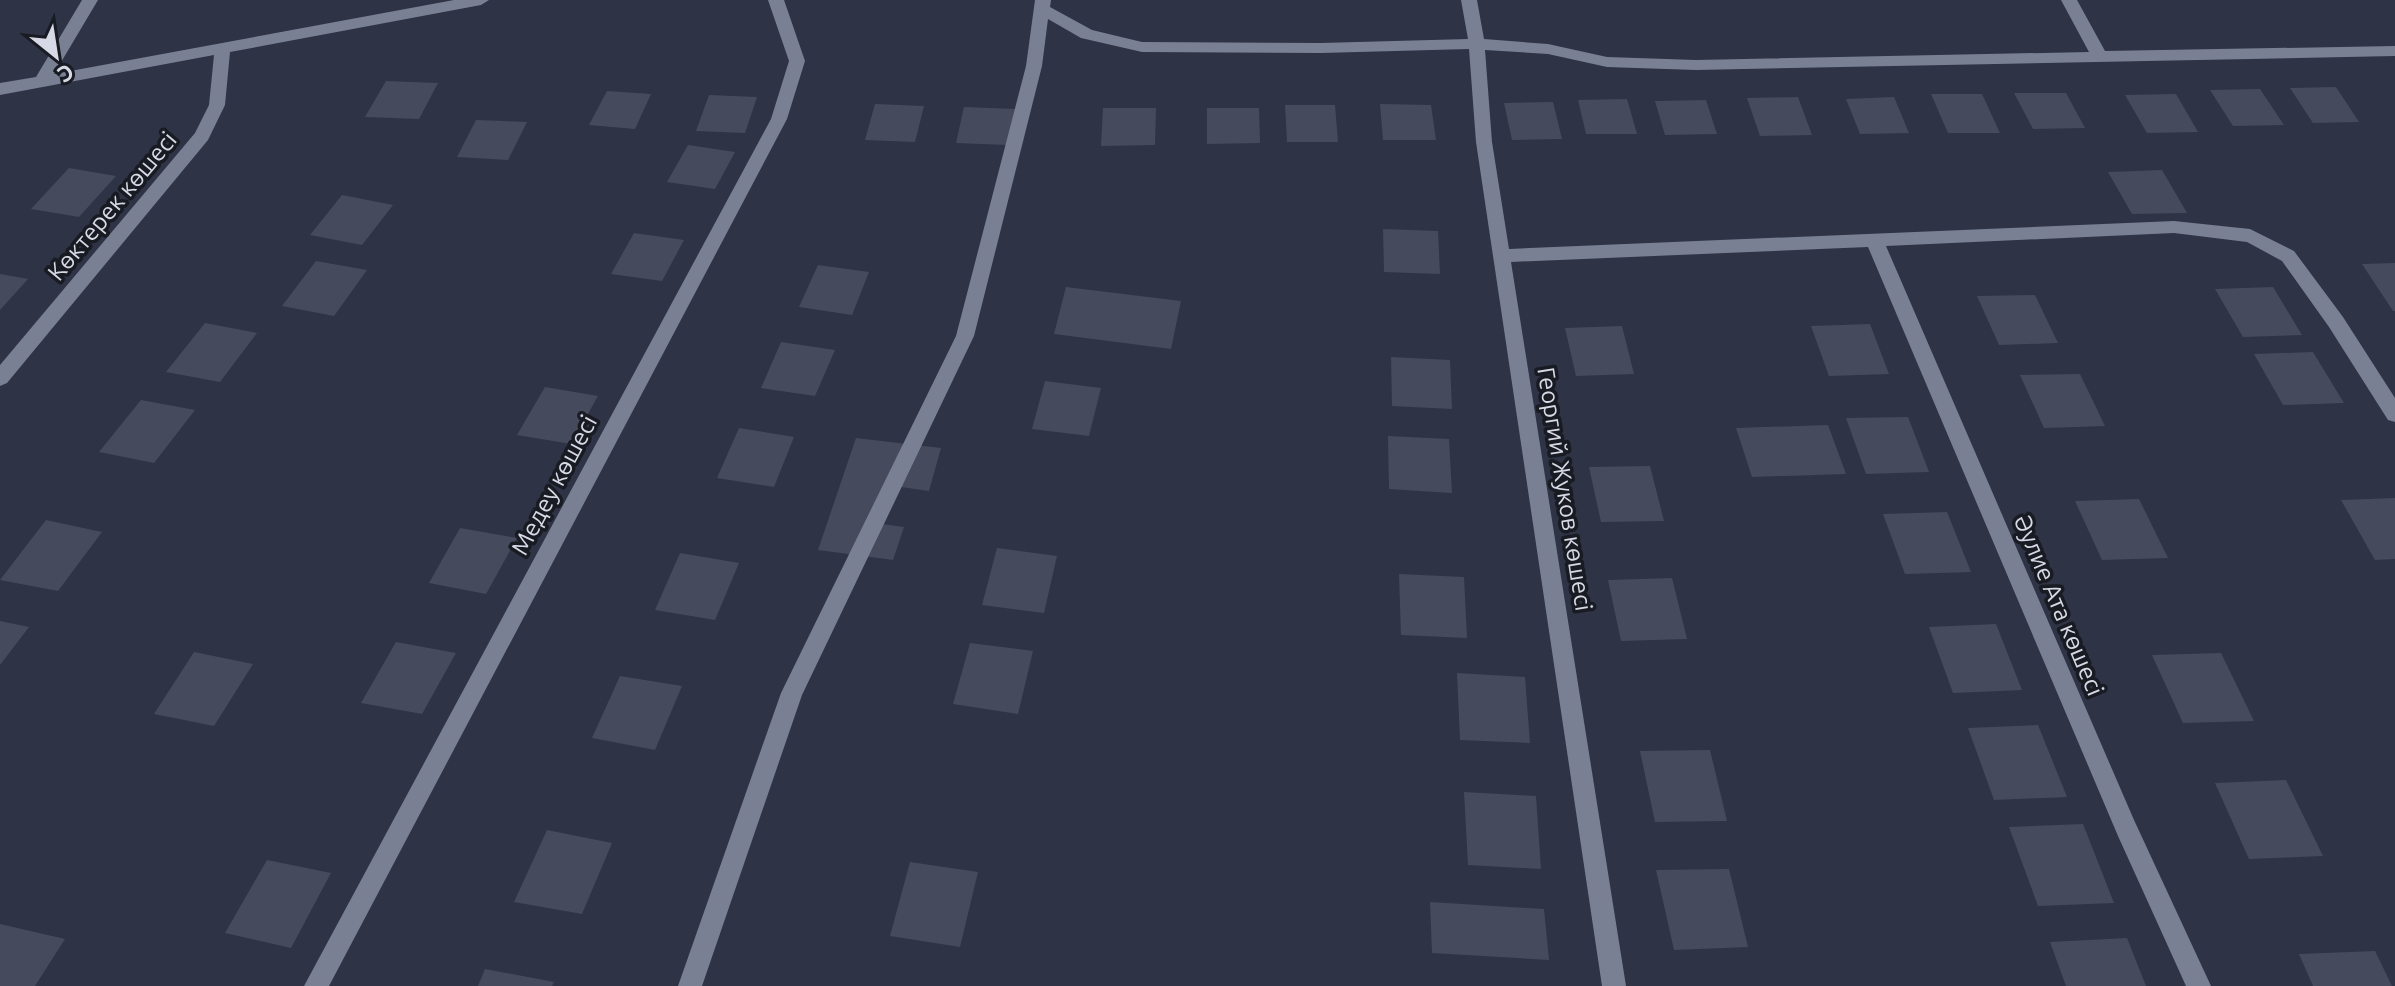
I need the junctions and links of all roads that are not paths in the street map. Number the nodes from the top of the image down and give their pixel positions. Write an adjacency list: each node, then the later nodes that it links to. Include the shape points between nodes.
1 (90, 0): 11 (street)
2 (481, 0): 8 (street)
3 (776, 0): 17 (street, Медеу көшесі, via 797,61 779,119)
4 (1469, 0): 7 (street, Георгий Жуков көшесі)
5 (2069, 0): 10 (street)
6 (1043, 5): 7 (street, via 1087,34 1142,47); 18 (street, via 1034,66 965,336 792,693)
7 (1477, 44): 10 (street, via 1548,49 1607,62 1696,65); 14 (street, Георгий Жуков көшесі, via 1484,142)
8 (223, 46): 11 (street); 15 (street, Көктерек көшесі, via 217,105 202,136)
9 (2395, 51): 10 (street)
10 (2100, 57)
11 (42, 80): 12 (street)
12 (0, 89)
13 (1875, 242): 14 (street); 16 (street, via 2174,227 2250,236 2288,256); 20 (street, Әулие Ата көшесі)
14 (1503, 256): 19 (street, Георгий Жуков көшесі)
15 (0, 378)
16 (2395, 414)
17 (316, 986)
18 (690, 986)
19 (1614, 986)
20 (2199, 986)

